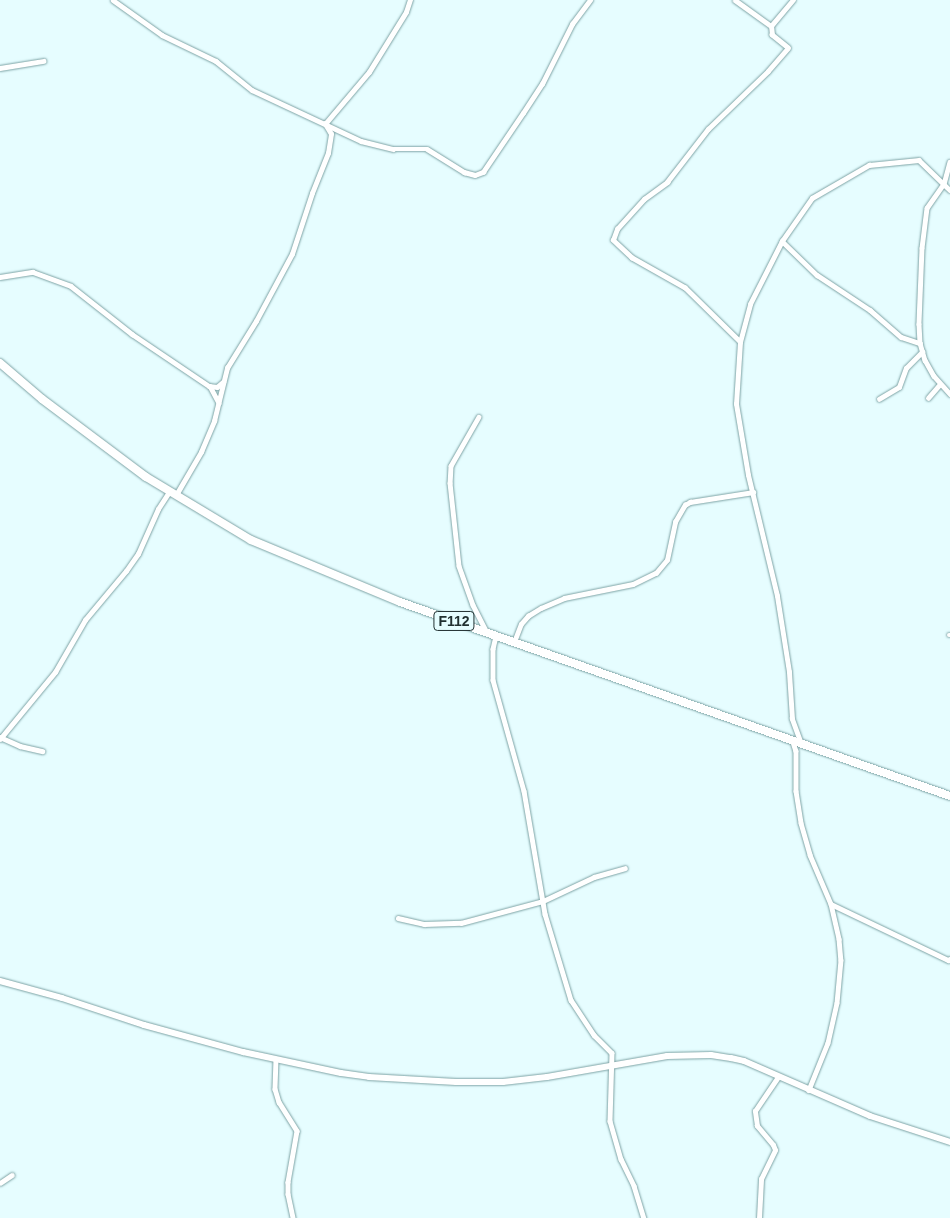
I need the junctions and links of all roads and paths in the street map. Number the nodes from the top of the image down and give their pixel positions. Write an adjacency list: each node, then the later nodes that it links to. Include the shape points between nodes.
1 (113, 0): 9 (street, via 162,34 216,61 252,90)
2 (410, 0): 9 (street, via 369,72)
3 (590, 0): 9 (street, via 564,36 542,84 479,174 471,175 427,150 368,143)
4 (736, 0): 6 (street)
5 (793, 0): 6 (street)
6 (771, 26): 15 (street, via 772,35 788,48 768,72 708,129 667,182 644,199 617,229 613,240 632,258 685,288)
7 (43, 61): 8 (street)
8 (0, 68)
9 (325, 124): 19 (street, via 332,134 328,153 292,254)
10 (950, 162): 11 (street)
11 (944, 184): 12 (street); 13 (street, via 919,160 869,165 812,198); 16 (street, via 927,208 922,248)
12 (950, 190)
13 (782, 241): 15 (street, via 750,304); 16 (street, via 817,276 870,310 901,337)
14 (0, 276): 21 (street, via 33,272 71,286 132,334)
15 (740, 342): 27 (street, via 736,404)
16 (920, 343): 17 (street)
17 (922, 352): 20 (street); 24 (street, via 906,368 899,387)
18 (0, 364): 28 (main road, F112, via 86,433)
19 (222, 382): 21 (street, via 217,387); 25 (street)
20 (940, 384): 22 (street); 23 (street)
21 (209, 386): 25 (street)
22 (950, 394)
23 (928, 398)
24 (879, 399)
25 (219, 403): 28 (street, via 201,452)
26 (479, 417): 29 (street, via 451,466 450,483 459,566 473,605)
27 (752, 492): 30 (street, via 685,505 675,522 666,560 656,573 632,584 564,598 540,608 521,624); 32 (street, via 777,596)
28 (172, 494): 29 (main road, F112, via 251,540 312,567); 31 (street, via 158,509 138,554 85,620 44,686)
29 (492, 634): 30 (main road, F112); 36 (street, via 493,680 524,791)
30 (514, 642): 32 (main road, F112)
31 (0, 738): 33 (street)
32 (797, 743): 34 (main road, F112); 37 (street, via 797,804 806,843)
33 (42, 751)
34 (950, 796)
35 (625, 868): 36 (street, via 594,877)
36 (543, 901): 38 (street, via 461,922 424,924); 42 (street, via 566,988 589,1028 612,1053)
37 (831, 904): 39 (street); 44 (street, via 839,939 840,976 828,1043)
38 (398, 918)
39 (950, 959)
40 (0, 980): 41 (street, via 144,1025)
41 (276, 1059): 42 (street, via 360,1076 456,1082 503,1082 547,1077); 48 (street, via 275,1089 297,1131 288,1188)
42 (612, 1064): 43 (street, via 667,1056 711,1055 744,1061); 49 (street, via 610,1120)
43 (778, 1077): 44 (street); 50 (street, via 755,1111 757,1126 774,1150 761,1179)
44 (808, 1090): 45 (street, via 870,1116)
45 (950, 1142)
46 (12, 1175): 47 (street)
47 (0, 1183)
48 (293, 1218)
49 (644, 1218)
50 (759, 1218)

